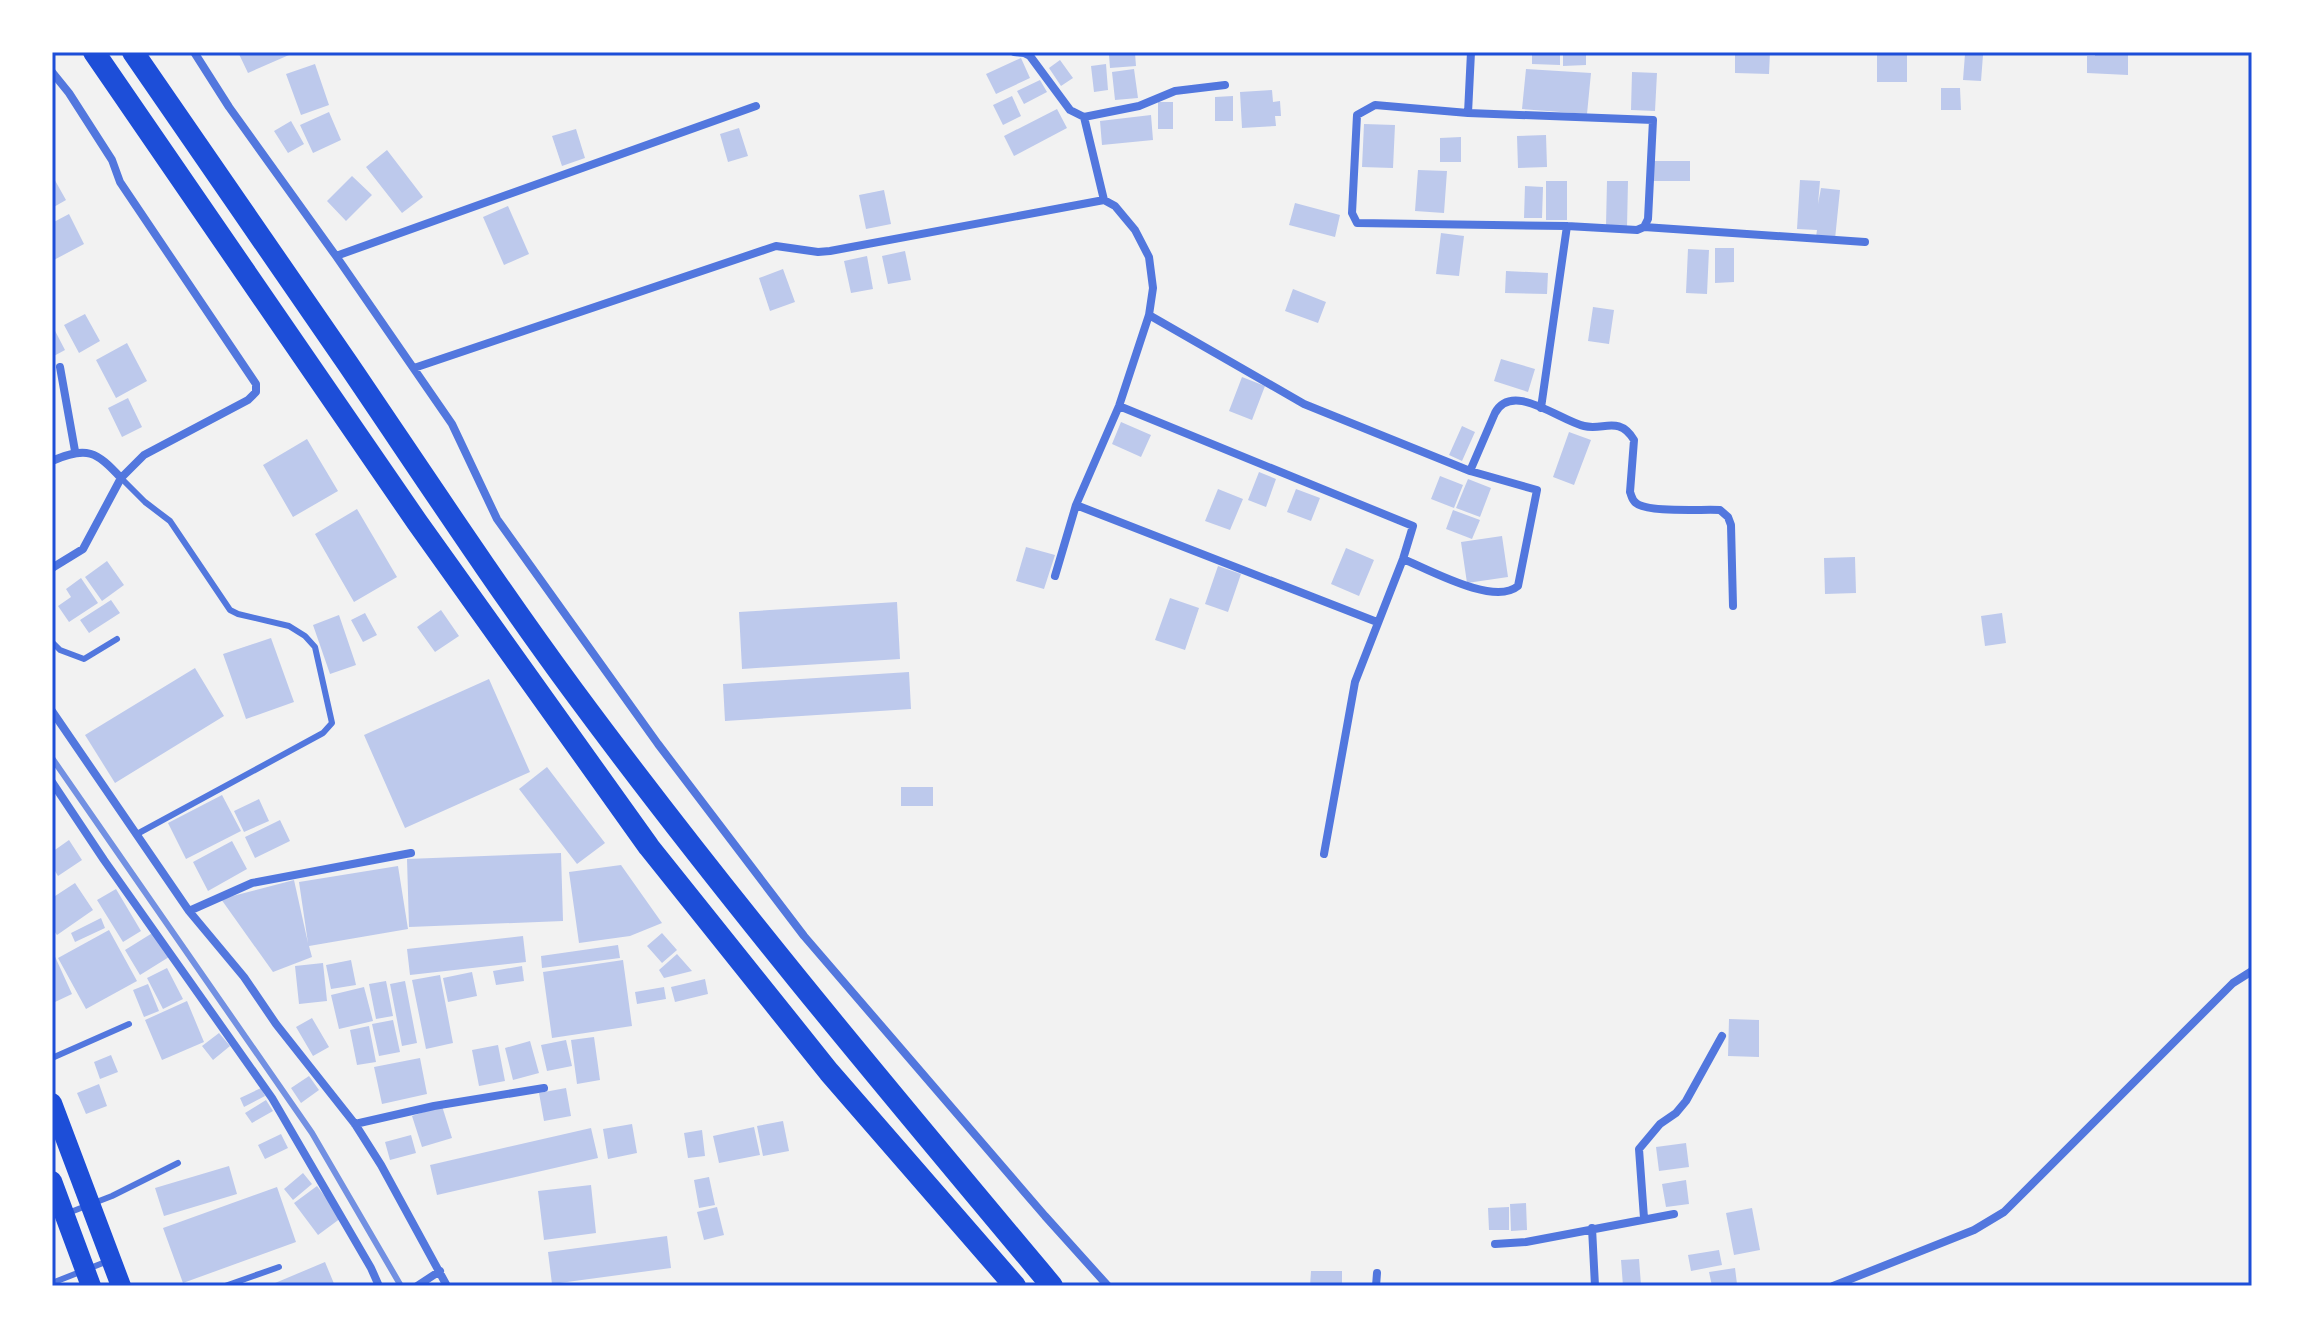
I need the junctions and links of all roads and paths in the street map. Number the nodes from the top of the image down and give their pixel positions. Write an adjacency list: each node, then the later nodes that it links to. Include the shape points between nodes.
1 (94, 52): 66 (highway, via 417,522 649,847 829,1072)
2 (133, 52): 67 (highway, via 572,688 797,980)
3 (194, 52): 15 (street)
4 (1014, 52): 10 (street, via 1030,56 1070,110)
5 (1471, 52): 9 (street)
6 (52, 72): 24 (street, via 256,384 248,400 144,455)
7 (1225, 85): 10 (street, via 1175,91 1139,106)
8 (756, 106): 15 (street)
9 (1468, 113): 12 (street, via 1375,105 1357,115 1352,213 1357,223); 13 (street, via 1653,120)
10 (1084, 117): 11 (street)
11 (1104, 200): 16 (street, via 1135,230 1149,257); 18 (street, via 830,251 776,246)
12 (1567, 226): 13 (street); 20 (street)
13 (1644, 227): 14 (street)
14 (1865, 242)
15 (336, 256): 18 (street)
16 (1149, 315): 19 (street); 23 (street, via 1304,404)
17 (60, 367): 21 (street)
18 (414, 368): 68 (street, via 452,424 497,519 658,744 804,936)
19 (1119, 406): 25 (street); 26 (street, via 1413,526)
20 (1541, 408): 23 (street, via 1509,399 1499,405); 29 (street, via 1586,427 1607,424 1630,432 1630,492 1638,506 1720,510 1728,517)
21 (75, 451): 22 (street); 24 (street, via 102,458)
22 (52, 461)
23 (1470, 471): 26 (street, via 1537,490 1518,586 1490,593)
24 (121, 478): 27 (street, via 83,549); 35 (lane, via 170,521 230,610 289,626 315,647 332,723 323,733)
25 (1076, 505): 28 (street); 30 (street)
26 (1403, 559): 30 (street)
27 (52, 568)
28 (1055, 576)
29 (1733, 606)
30 (1377, 622): 37 (street, via 1355,682)
31 (117, 639): 32 (lane, via 84,659)
32 (52, 642)
33 (52, 711): 35 (street)
34 (52, 782): 63 (street, via 272,1098)
35 (137, 834): 38 (street)
36 (411, 853): 38 (street, via 252,883)
37 (1324, 854)
38 (189, 911): 45 (street)
39 (2252, 971): 71 (street, via 2233,983 2004,1212 1974,1230)
40 (129, 1024): 42 (lane)
41 (1722, 1036): 52 (street, via 1686,1101 1639,1149)
42 (52, 1058)
43 (544, 1088): 45 (street)
44 (52, 1103): 47 (highway)
45 (355, 1124): 57 (street)
46 (178, 1163): 49 (lane)
47 (82, 1181): 48 (lane); 49 (highway)
48 (53, 1188): 50 (highway)
49 (91, 1204): 50 (lane); 55 (highway)
50 (64, 1214): 59 (highway)
51 (1674, 1214): 52 (street)
52 (1644, 1218): 53 (street)
53 (1592, 1228): 54 (street); 70 (street)
54 (1495, 1244)
55 (111, 1260): 59 (lane); 61 (highway)
56 (279, 1267): 62 (lane)
57 (440, 1271): 64 (street); 65 (street)
58 (1377, 1273): 69 (street)
59 (88, 1278): 60 (lane)
60 (52, 1283)
61 (121, 1286)
62 (225, 1286)
63 (379, 1286)
64 (417, 1286)
65 (447, 1286)
66 (1015, 1286)
67 (1052, 1286)
68 (1108, 1286)
69 (1376, 1286)
70 (1595, 1286)
71 (1833, 1286)

